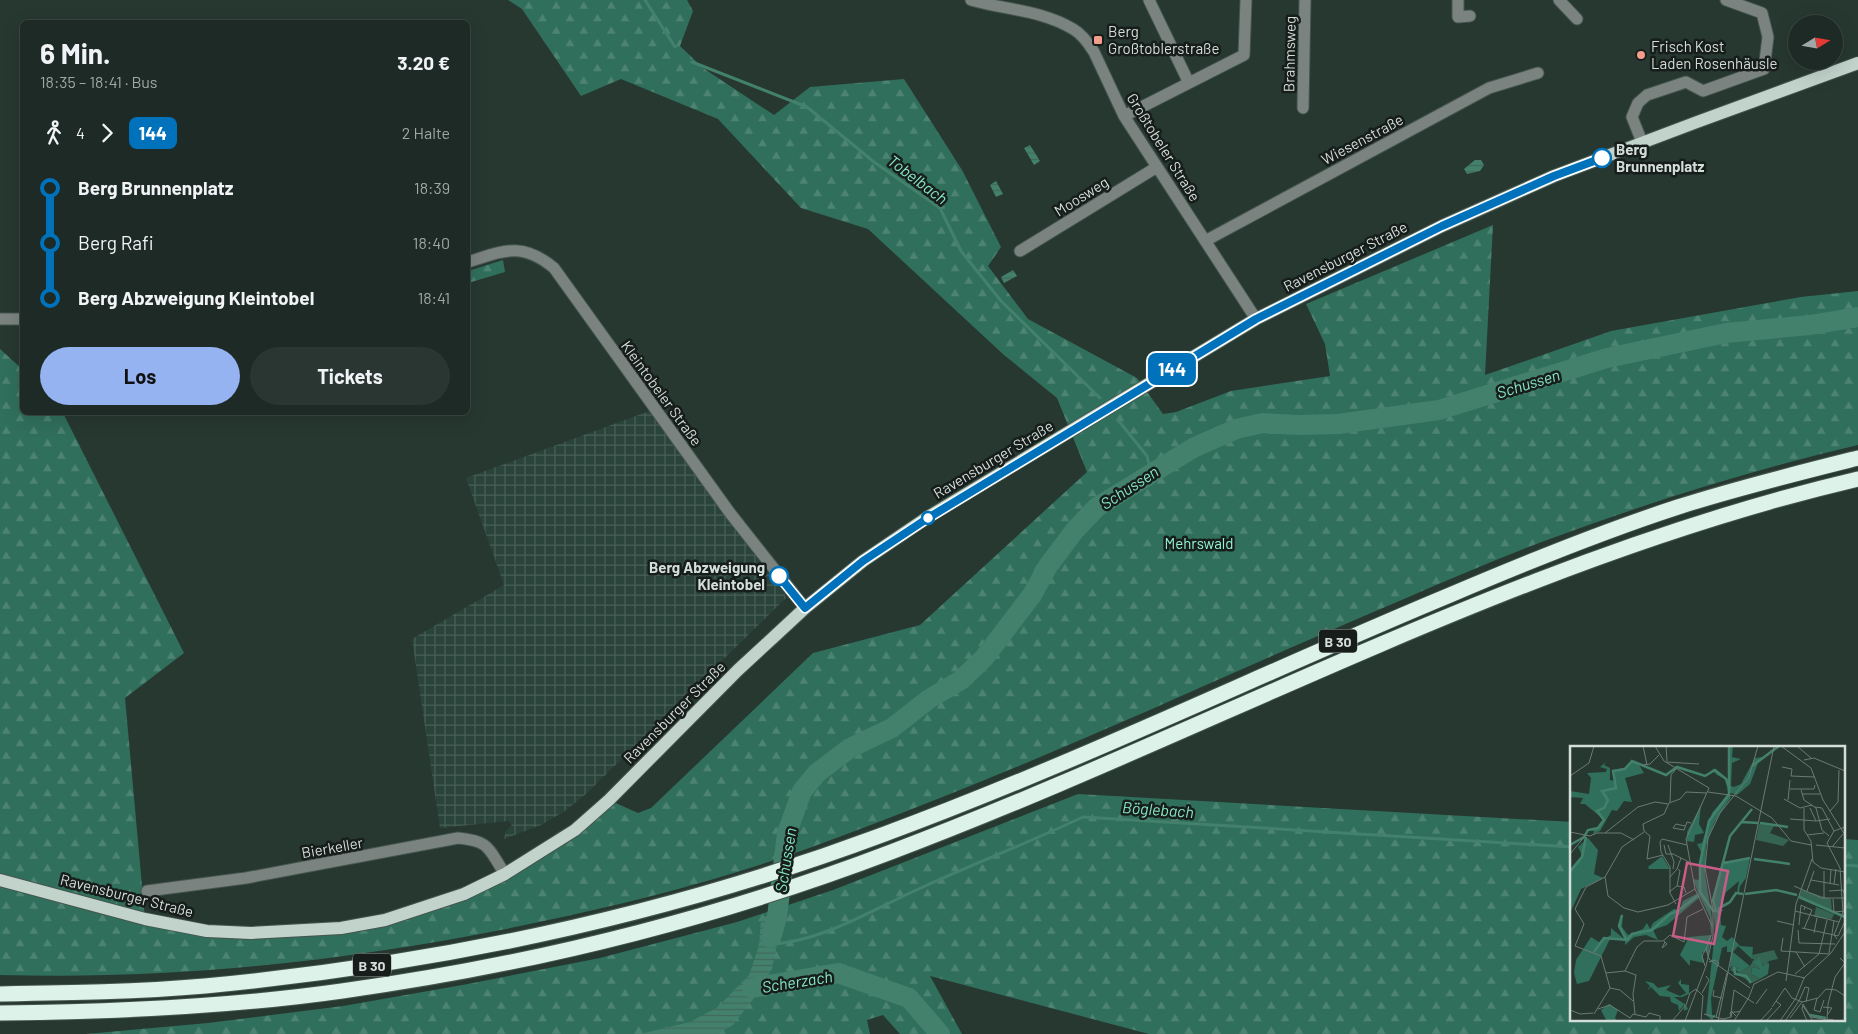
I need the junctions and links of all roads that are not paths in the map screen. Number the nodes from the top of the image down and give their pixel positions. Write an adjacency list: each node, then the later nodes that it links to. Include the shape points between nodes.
1 (972, 0): 14 (street, Großtobeler Straße, via 1042,15 1074,30 1094,52)
2 (1149, 0): 12 (street)
3 (1246, 0): 12 (street, via 1244,55)
4 (1305, 0): 13 (street, Brahmsweg)
5 (1458, 0): 8 (street, via 1458,16)
6 (1559, 0): 9 (street)
7 (1726, 0): 15 (street, via 1762,13 1768,37 1764,69 1703,91 1686,82 1647,95 1638,103 1632,117)
8 (1470, 16)
9 (1577, 19)
10 (1858, 63): 15 (main road, Ravensburger Straße)
11 (1538, 73): 17 (street, Wiesenstraße, via 1489,88)
12 (1189, 83): 14 (street)
13 (1303, 108)
14 (1124, 116): 16 (street, Großtobeler Straße)
15 (1642, 142): 22 (main road, Ravensburger Straße, via 1554,176 1442,226)
16 (1157, 166): 17 (street, Großtobeler Straße); 18 (street, Moosweg)
17 (1205, 241): 22 (street, Großtobeler Straße)
18 (1020, 251)
19 (470, 261): 25 (street, Kleintobeler Straße, via 497,253 522,251 534,254 554,268 730,514)
20 (0, 319): 21 (street)
21 (20, 319)
22 (1256, 319): 25 (main road, Ravensburger Straße, via 928,518 863,561)
23 (1858, 458): 29 (highway, B 30, via 1679,507 1563,548 1341,640 1025,778 886,834 737,884 595,924 462,951 333,971 203,986)
24 (1858, 479): 30 (highway, B 30, via 1684,526 1496,596 1032,796 901,848 737,906 588,945 465,971 340,991 205,1005 69,1013)
25 (805, 608): 26 (main road, Ravensburger Straße, via 738,670 609,800 574,830)
26 (505, 874): 27 (main road, Ravensburger Straße, via 464,894 385,920 340,928 251,933 207,931 145,919); 28 (street, Bierkeller, via 486,845 477,840 458,838 246,878)
27 (0, 880)
28 (147, 891)
29 (0, 994)
30 (0, 1013)

